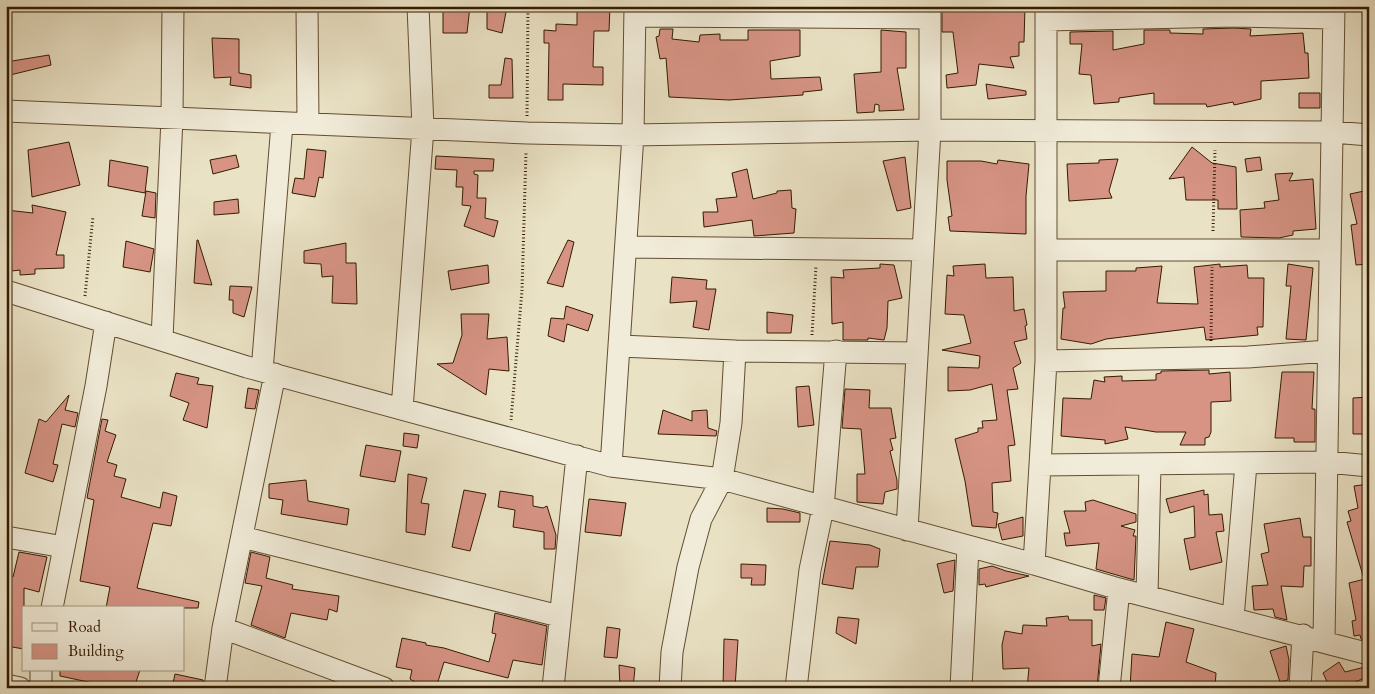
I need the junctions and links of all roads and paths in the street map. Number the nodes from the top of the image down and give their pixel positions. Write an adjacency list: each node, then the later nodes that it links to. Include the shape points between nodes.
1 (173, 6): 11 (street)
2 (307, 6): 12 (street)
3 (418, 6): 14 (street)
4 (528, 6): 18 (path)
5 (635, 11): 7 (street); 19 (street)
6 (1234, 11): 8 (street); 9 (street)
7 (930, 12): 15 (street)
8 (1334, 12): 17 (street)
9 (1046, 13): 16 (street)
10 (6, 111): 11 (street)
11 (172, 118): 13 (street); 30 (street)
12 (308, 123): 13 (street); 14 (street)
13 (282, 124): 38 (street)
14 (423, 128): 18 (street); 39 (street)
15 (930, 130): 16 (street); 19 (street); 24 (street)
16 (1047, 130): 17 (street); 25 (street)
17 (1333, 132): 20 (street); 26 (street)
18 (527, 133): 19 (street); 40 (path, via 522,290)
19 (633, 134): 22 (street)
20 (1369, 135)
21 (93, 216): 28 (path)
22 (626, 247): 23 (street); 31 (street)
23 (816, 248): 24 (street); 33 (path)
24 (923, 250): 36 (street)
25 (1047, 250): 26 (street); 37 (street)
26 (1329, 250): 35 (street)
27 (6, 291): 28 (street)
28 (83, 314): 29 (street)
29 (106, 322): 30 (street); 53 (street)
30 (162, 340): 38 (street)
31 (620, 346): 32 (street); 46 (street)
32 (735, 351): 33 (street); 48 (street, via 731,423)
33 (811, 351): 34 (street)
34 (836, 351): 36 (street); 49 (street)
35 (1328, 351): 37 (street, via 1248,357); 42 (street)
36 (916, 353): 50 (street)
37 (1046, 361): 44 (street)
38 (268, 373): 39 (street); 52 (street)
39 (402, 409): 40 (street)
40 (508, 438): 41 (street)
41 (577, 456): 46 (street); 59 (street)
42 (1328, 462): 43 (street); 47 (street); 63 (street)
43 (1246, 464): 45 (street); 60 (street)
44 (1040, 465): 45 (street); 55 (street)
45 (1150, 465): 57 (street)
46 (611, 466): 48 (street)
47 (1369, 466)
48 (722, 479): 49 (street); 72 (street, via 701,519 688,568 672,652)
49 (823, 508): 50 (street); 73 (street, via 810,570)
50 (906, 530): 54 (street)
51 (6, 537): 53 (street)
52 (242, 537): 59 (street); 61 (street)
53 (64, 547): 58 (street)
54 (968, 547): 55 (street); 74 (street)
55 (1034, 564): 56 (street)
56 (1119, 589): 57 (street); 75 (street)
57 (1147, 596): 60 (street)
58 (52, 606)
59 (559, 616): 71 (street)
60 (1233, 618): 62 (street)
61 (223, 628): 69 (street); 70 (street)
62 (1303, 635): 63 (street); 76 (street)
63 (1324, 641): 64 (street)
64 (1369, 654)
65 (41, 672): 68 (street)
66 (6, 685): 67 (street)
67 (20, 688)
68 (41, 688)
69 (215, 688)
70 (384, 688)
71 (553, 688)
72 (670, 688)
73 (796, 688)
74 (961, 688)
75 (1109, 688)
76 (1300, 688)

